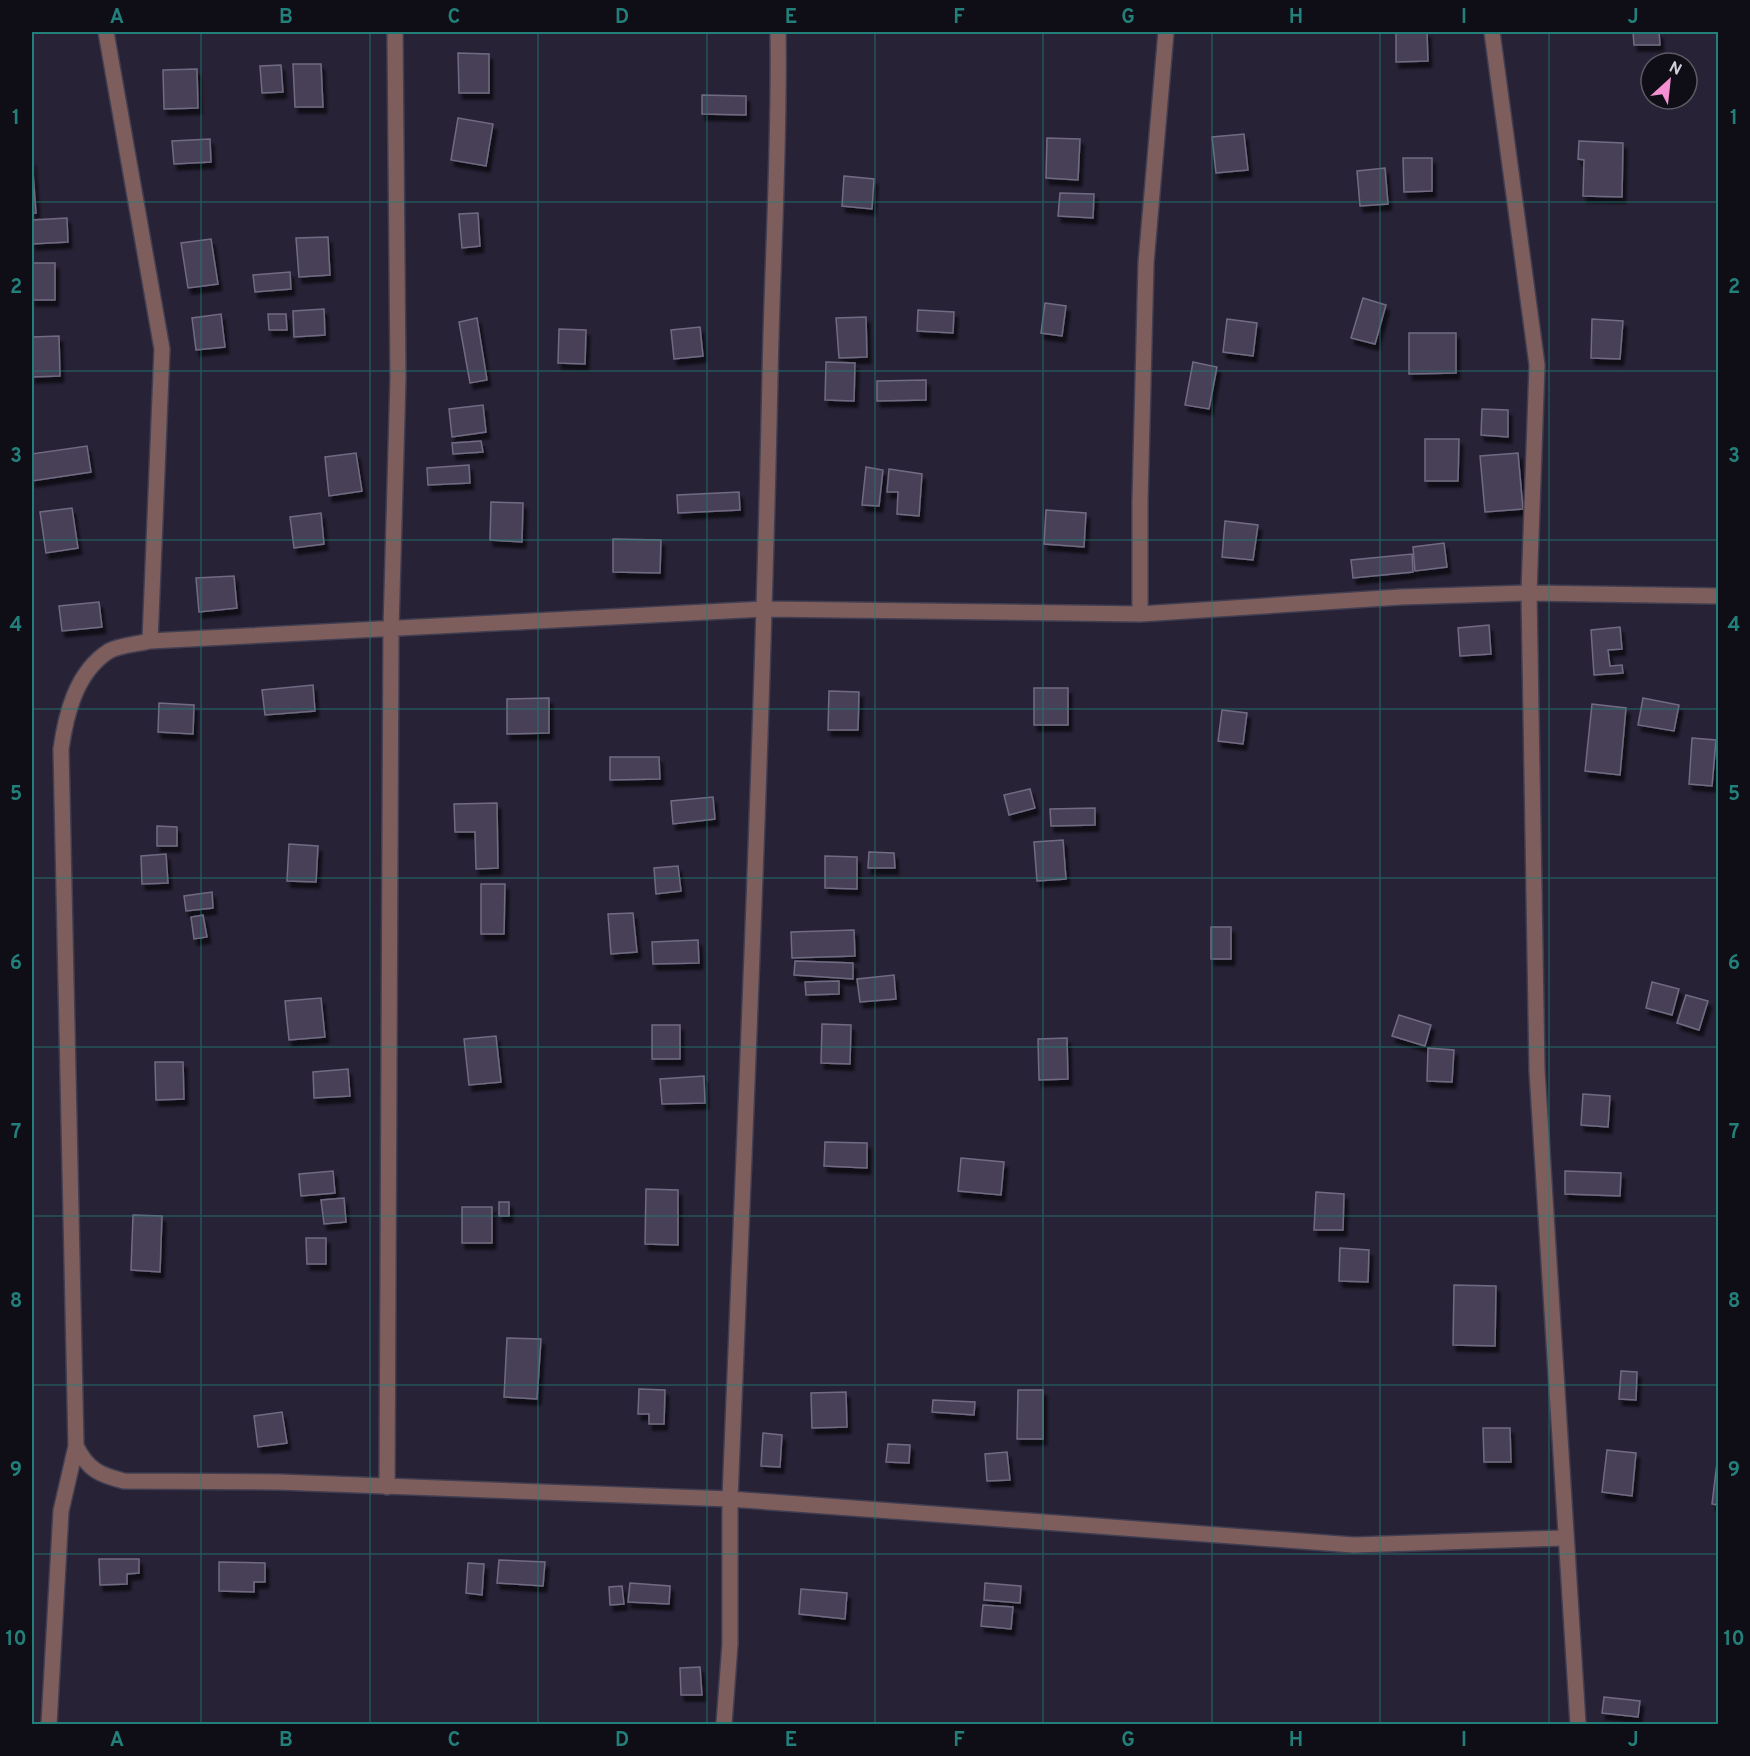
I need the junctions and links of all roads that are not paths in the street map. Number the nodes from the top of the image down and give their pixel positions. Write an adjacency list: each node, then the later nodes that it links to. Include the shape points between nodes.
1 (106, 32): 11 (street, via 162,348)
2 (395, 32): 10 (street, via 398,378)
3 (778, 32): 8 (street)
4 (1166, 32): 9 (street, via 1146,263)
5 (1492, 32): 6 (street, via 1537,365)
6 (1529, 593): 7 (street); 9 (street); 15 (street, via 1538,1071)
7 (1719, 596)
8 (765, 609): 9 (street); 10 (street); 14 (street)
9 (1140, 614)
10 (391, 629): 11 (street); 13 (street)
11 (150, 641): 12 (street, via 110,651 91,670 76,689 61,749)
12 (76, 1446): 13 (street, via 82,1459 100,1475 124,1482); 16 (street, via 61,1511)
13 (387, 1487): 14 (street)
14 (730, 1499): 15 (street, via 1354,1545); 17 (street, via 730,1644)
15 (1565, 1538): 18 (street)
16 (49, 1725)
17 (724, 1725)
18 (1578, 1725)

